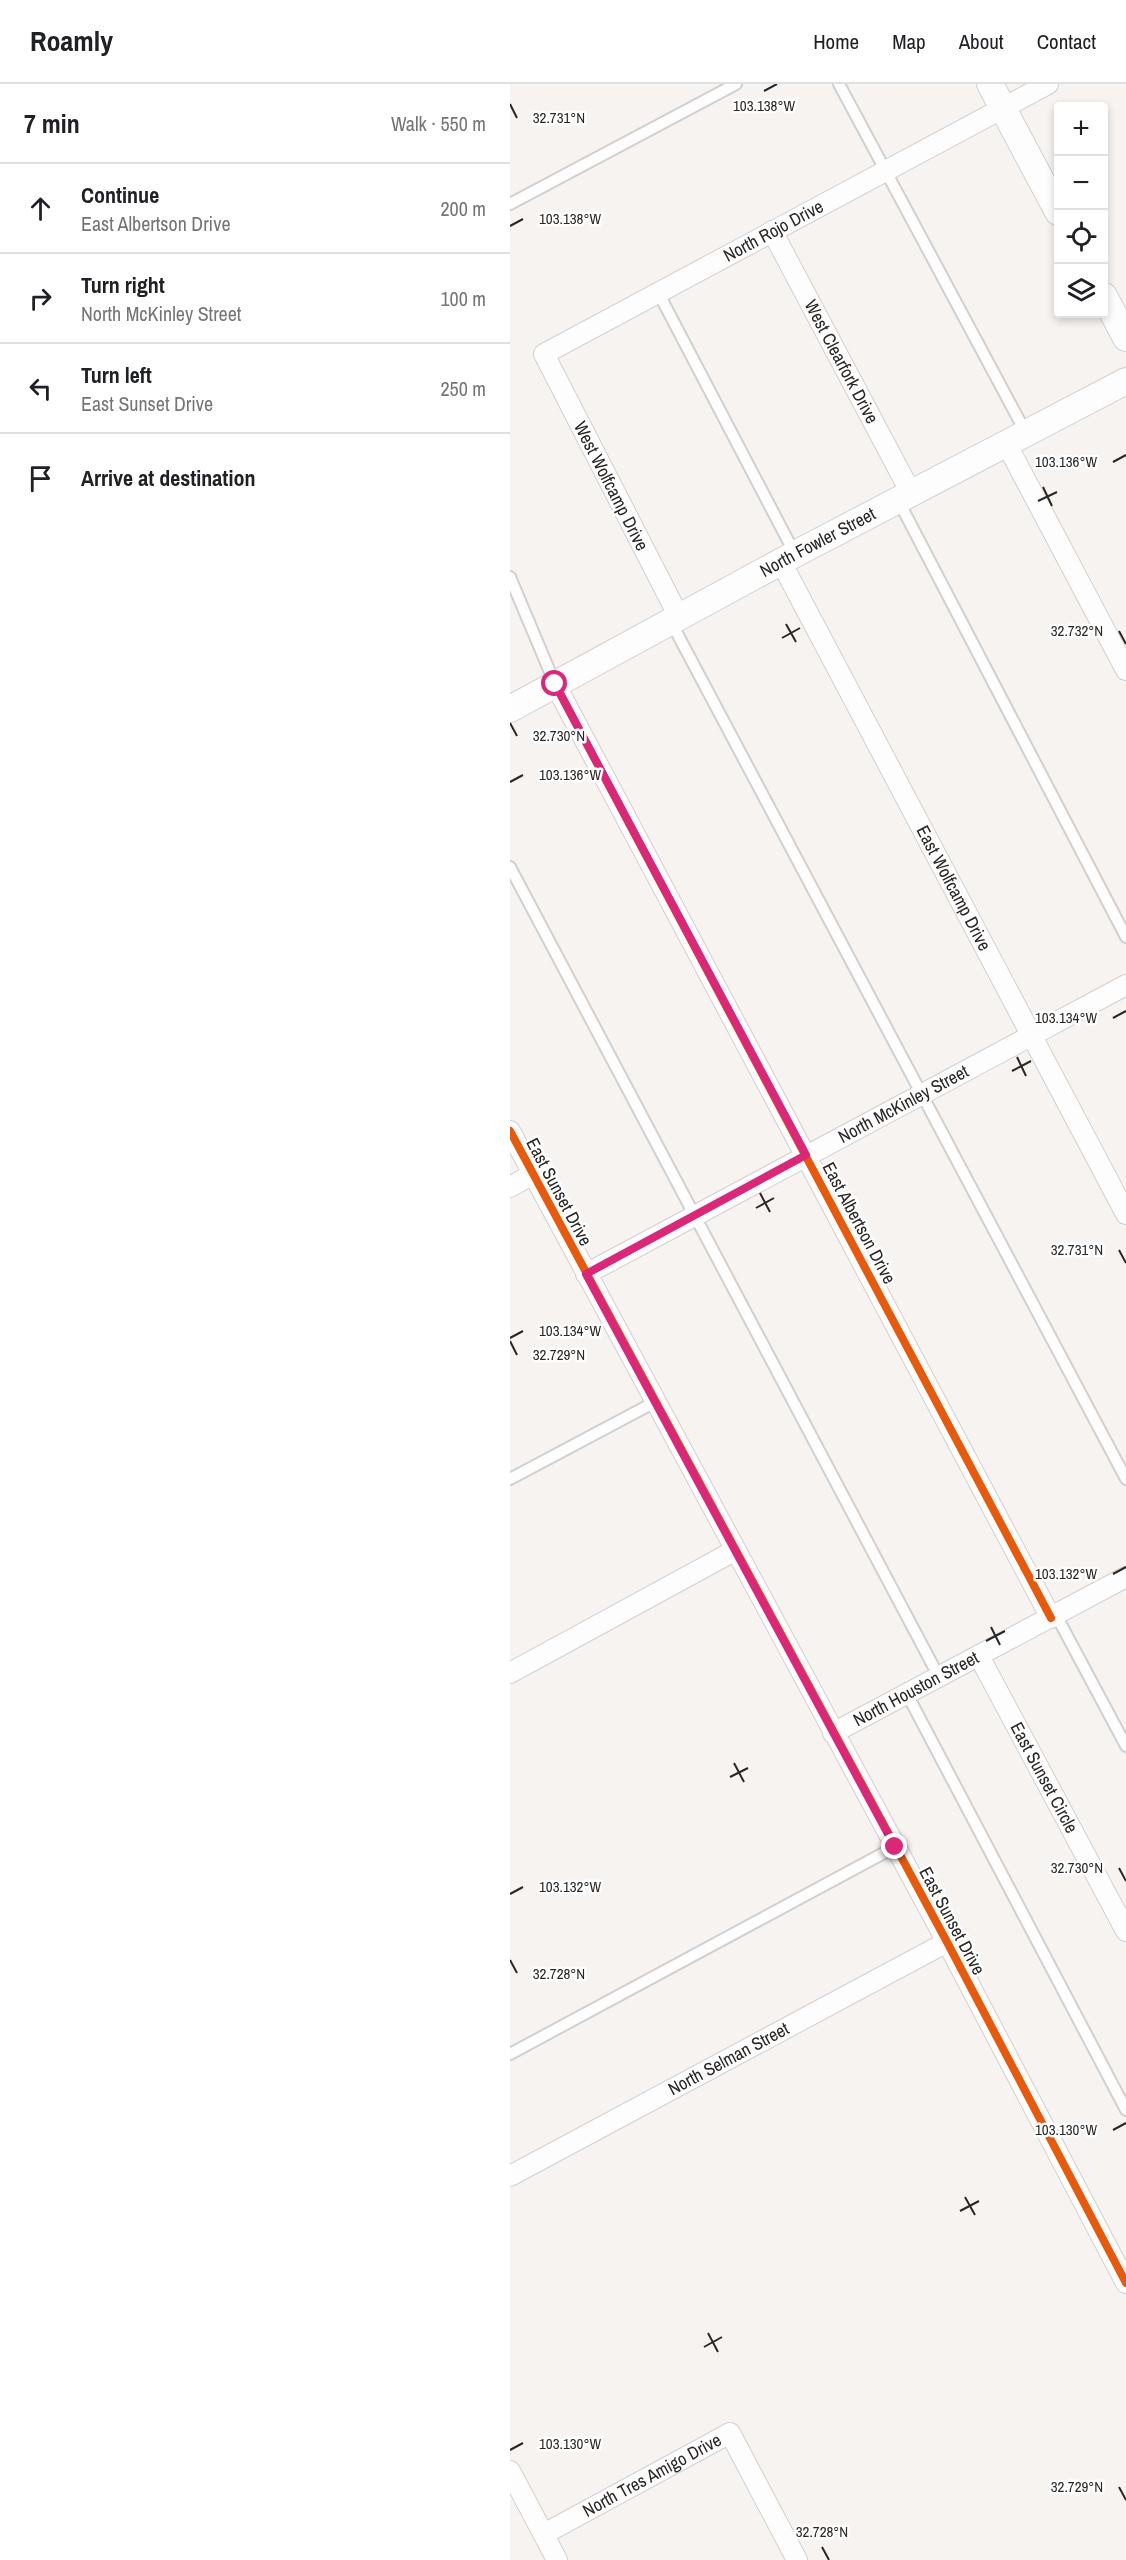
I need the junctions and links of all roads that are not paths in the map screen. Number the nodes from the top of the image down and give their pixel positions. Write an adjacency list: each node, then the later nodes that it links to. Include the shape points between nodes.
1 (736, 84): 7 (lane)
2 (839, 84): 6 (lane)
3 (990, 84): 5 (street)
4 (1048, 84): 5 (street, North Rojo Drive)
5 (1003, 108): 6 (street, North Rojo Drive); 8 (street)
6 (885, 170): 9 (street, North Rojo Drive); 15 (lane)
7 (510, 204)
8 (1058, 210)
9 (772, 231): 10 (street, North Rojo Drive); 16 (street, West Clearfork Drive)
10 (659, 294): 13 (street, North Rojo Drive); 17 (lane)
11 (1108, 304): 12 (street)
12 (1126, 338)
13 (544, 354): 19 (street, West Wolfcamp Drive)
14 (1126, 381): 15 (street, North Fowler Street)
15 (1016, 438): 16 (street, North Fowler Street); 20 (street)
16 (904, 496): 17 (street, North Fowler Street); 24 (lane)
17 (788, 558): 19 (street, North Fowler Street); 26 (street, East Wolfcamp Drive)
18 (510, 577): 21 (lane)
19 (675, 620): 21 (street, North Fowler Street); 27 (lane)
20 (1126, 670)
21 (555, 684): 22 (street, North Fowler Street); 29 (street, East Albertson Drive)
22 (510, 709)
23 (510, 867): 33 (lane)
24 (1126, 937)
25 (1126, 985): 26 (street, North McKinley Street)
26 (1031, 1035): 27 (street, North McKinley Street); 32 (street, East Wolfcamp Drive)
27 (920, 1095): 29 (street, North McKinley Street); 37 (lane)
28 (510, 1131): 30 (street, East Sunset Drive)
29 (806, 1155): 33 (street, North McKinley Street); 40 (street, East Albertson Drive)
30 (533, 1174): 31 (street); 34 (street, East Sunset Drive)
31 (510, 1186)
32 (1126, 1214)
33 (693, 1215): 34 (street, North McKinley Street); 43 (lane)
34 (586, 1274): 35 (street, East Sunset Drive)
35 (655, 1402): 36 (lane); 38 (street, East Sunset Drive)
36 (510, 1479)
37 (1126, 1479)
38 (734, 1551): 42 (street); 45 (street, East Sunset Drive)
39 (1126, 1577): 40 (street, North Houston Street)
40 (1054, 1617): 41 (street, North Houston Street); 46 (lane)
41 (979, 1656): 43 (street, North Houston Street); 48 (street, East Sunset Circle)
42 (510, 1673)
43 (939, 1677): 44 (street, North Houston Street)
44 (907, 1694): 45 (street, North Houston Street); 51 (lane)
45 (833, 1733): 47 (street, East Sunset Drive)
46 (1126, 1746)
47 (895, 1847): 49 (street, East Sunset Drive); 50 (lane)
48 (1126, 1931)
49 (947, 1942): 52 (street, North Selman Street); 53 (street, East Sunset Drive)
50 (510, 2054)
51 (1126, 2110)
52 (510, 2176)
53 (1126, 2283)
54 (510, 2471): 55 (street)
55 (544, 2534): 56 (street); 57 (street, North Tres Amigo Drive, via 730,2433)
56 (557, 2560)
57 (797, 2560)

